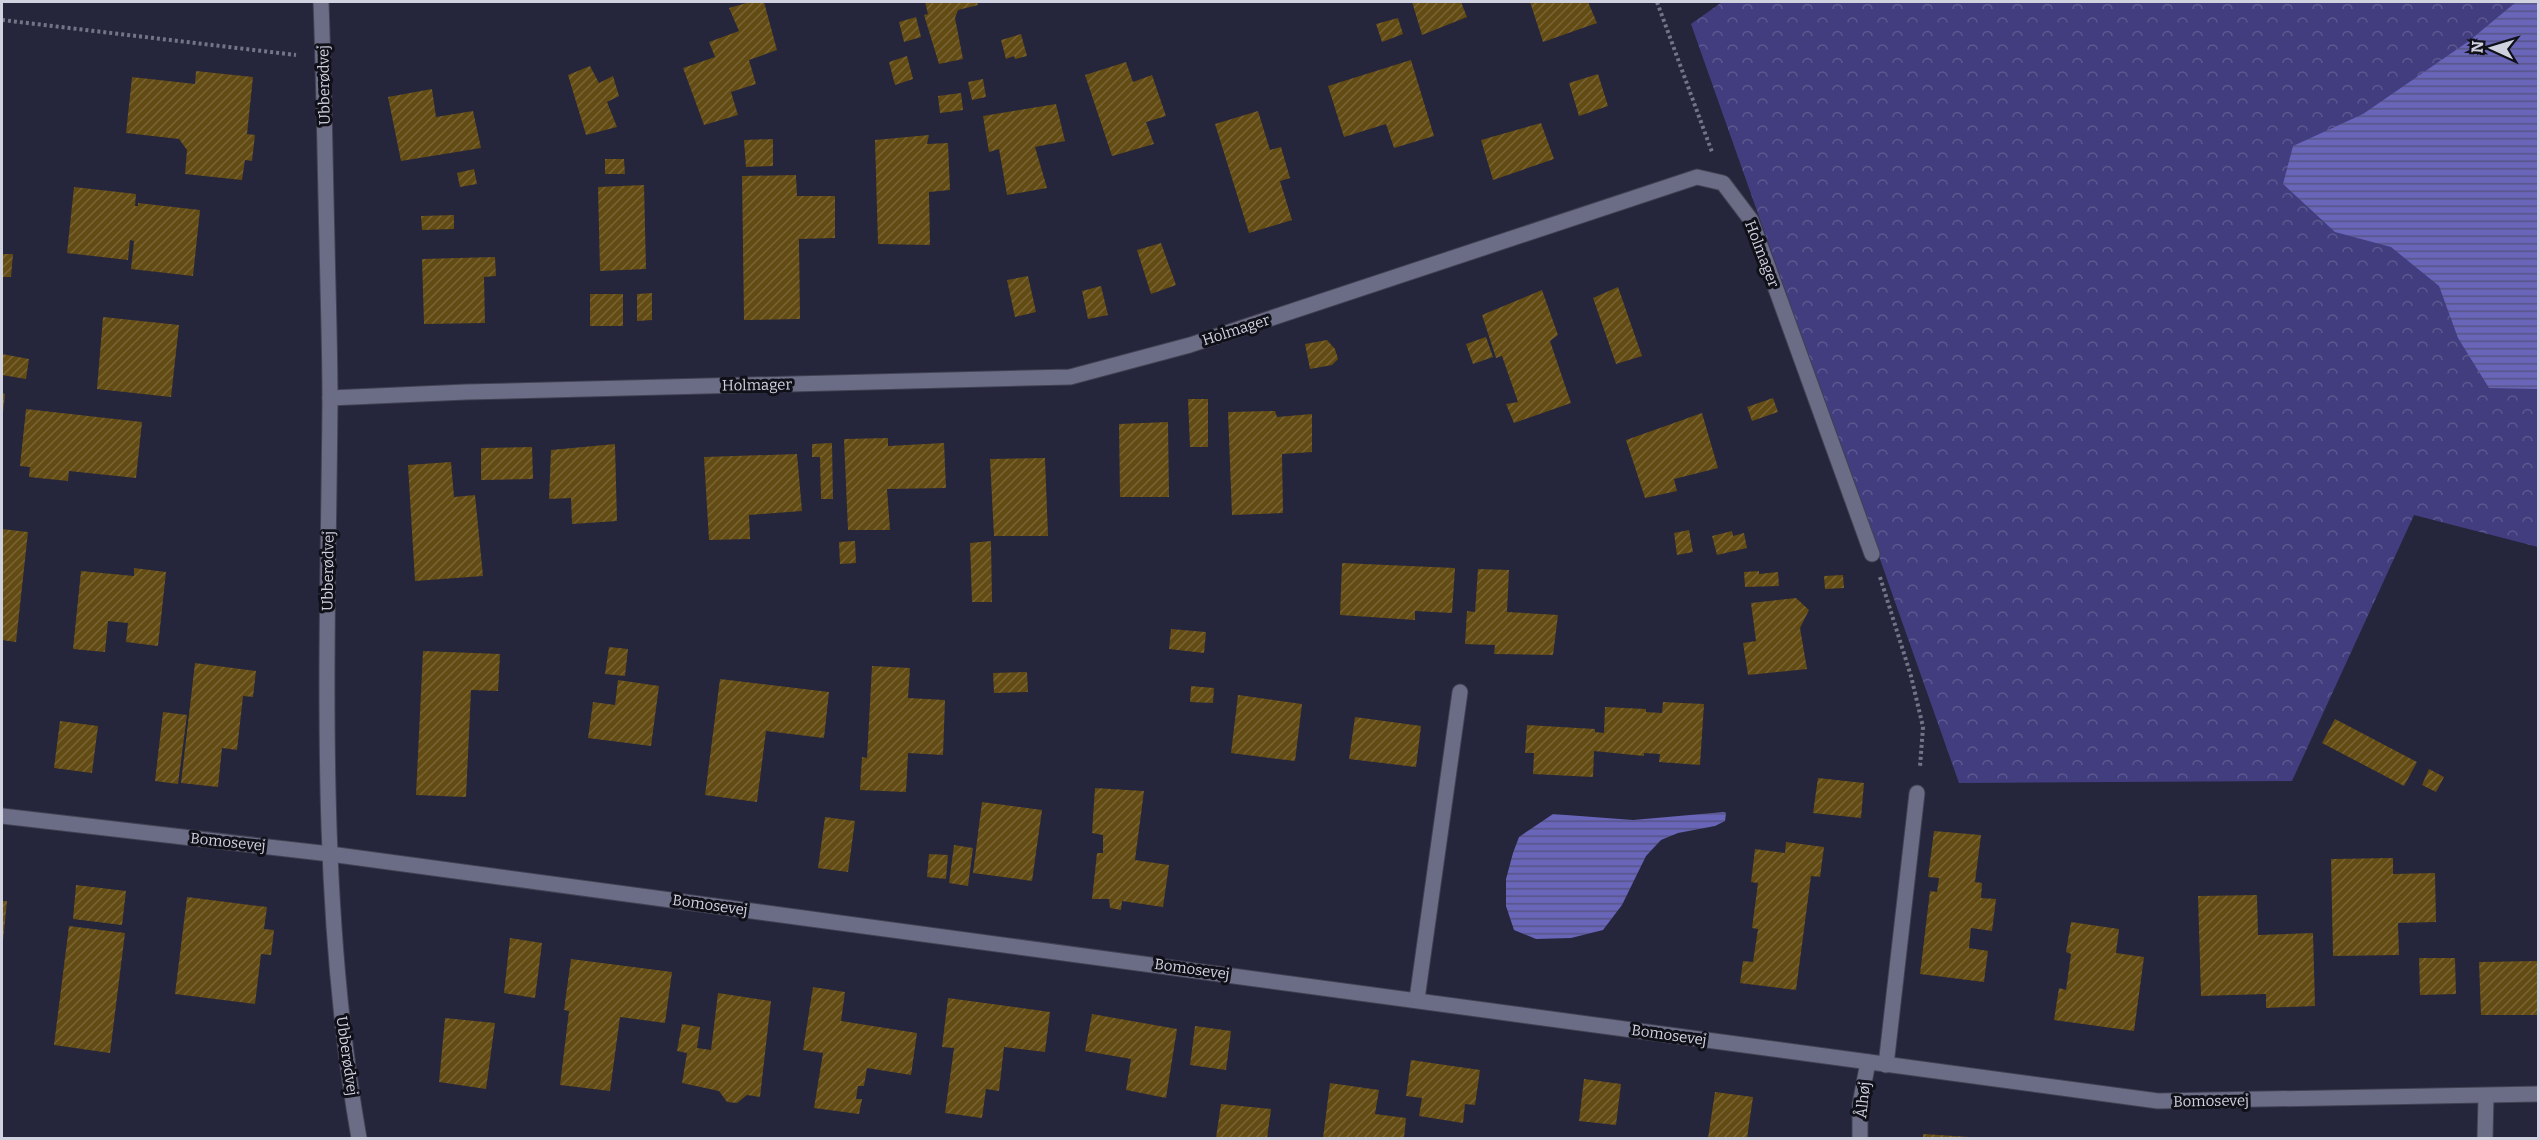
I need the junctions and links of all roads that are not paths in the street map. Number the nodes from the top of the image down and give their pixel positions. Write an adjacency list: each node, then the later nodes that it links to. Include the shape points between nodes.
1 (321, 2): 2 (street, Ubberødvej)
2 (330, 398): 3 (street, Holmager, via 1070,377 1190,345 1697,177 1723,183 1751,220); 7 (street, Ubberødvej)
3 (1872, 554)
4 (1460, 692): 8 (street)
5 (1917, 793): 10 (street)
6 (2, 816): 7 (street, Bomosevej)
7 (330, 854): 8 (street, Bomosevej); 13 (street, Ubberødvej, via 335,964)
8 (1417, 999): 9 (street, Bomosevej)
9 (1868, 1062): 10 (street, Bomosevej); 14 (street, Ålhøj, via 1860,1104)
10 (1886, 1065): 12 (street, Bomosevej, via 2158,1101)
11 (2538, 1094): 12 (street, Bomosevej)
12 (2486, 1097): 15 (street)
13 (359, 1138)
14 (1860, 1138)
15 (2485, 1138)

